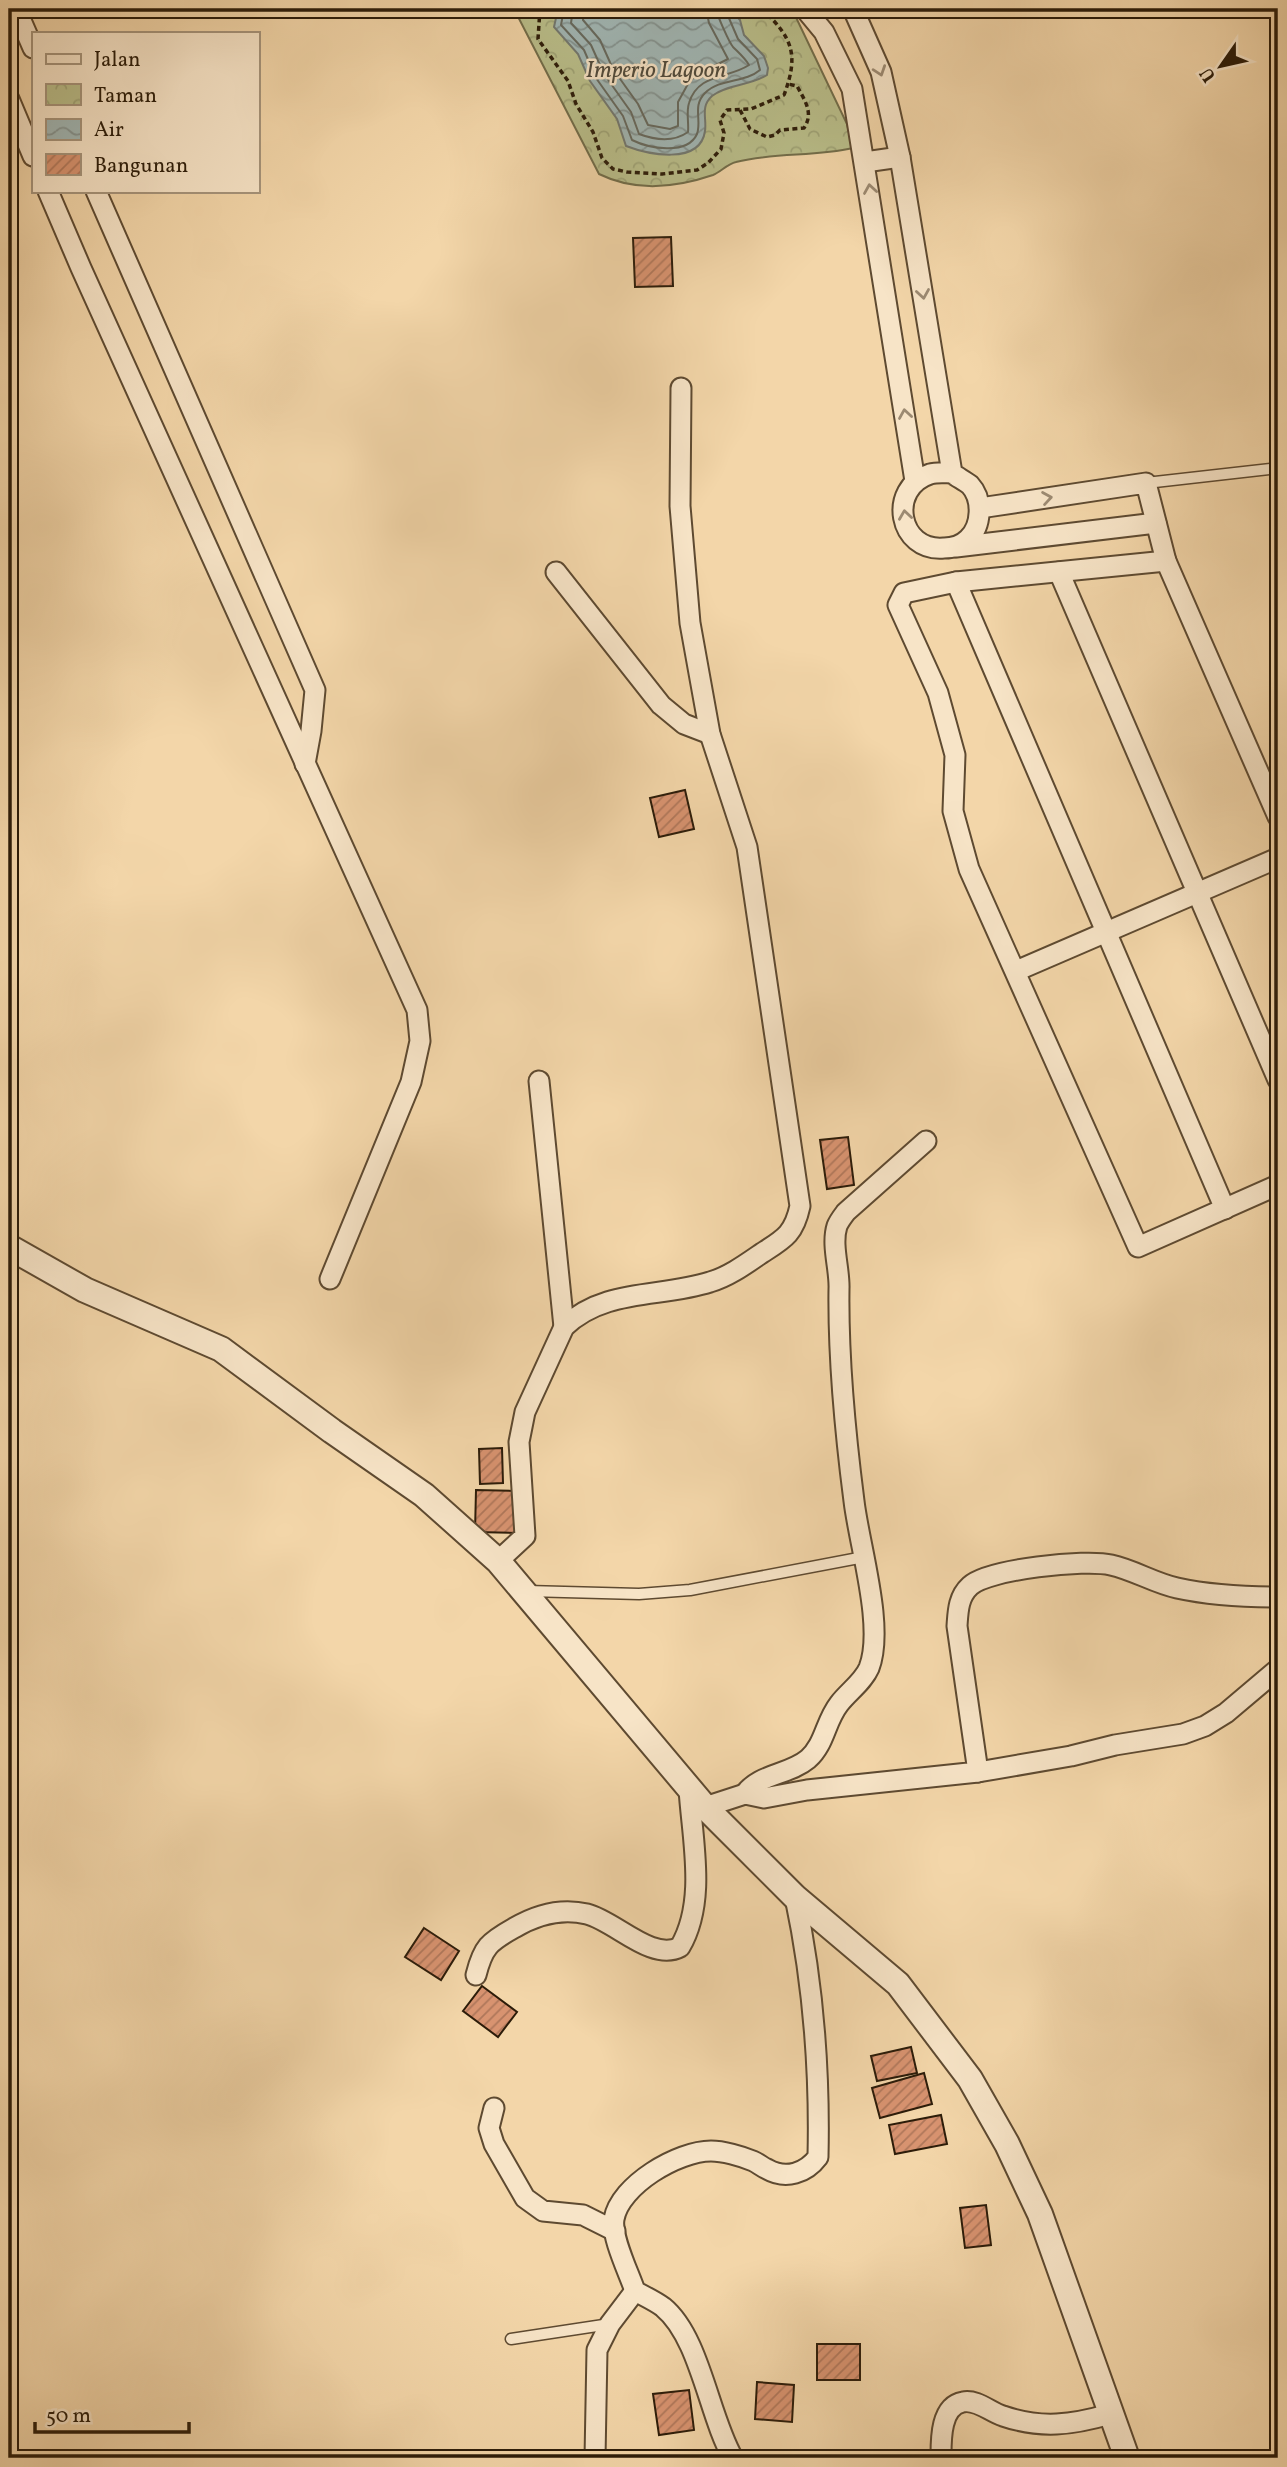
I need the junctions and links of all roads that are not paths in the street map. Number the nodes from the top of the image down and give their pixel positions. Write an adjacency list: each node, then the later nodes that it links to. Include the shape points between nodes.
1 (16, 9): 4 (street)
2 (805, 9): 8 (street, via 824,32 852,89)
3 (853, 9): 7 (street, one-way to 7, via 881,72)
4 (32, 46)
5 (9, 99): 6 (street)
6 (32, 154)
7 (900, 158): 8 (street); 13 (street, one-way to 13)
8 (865, 162): 14 (street, one-way to 8)
9 (48, 192): 24 (street)
10 (96, 192): 24 (street, via 314,690)
11 (681, 388): 23 (street, via 680,506 690,623)
12 (1278, 468): 15 (lane)
13 (952, 473): 14 (street, via 932,473); 16 (street, via 971,486)
14 (915, 481): 18 (street, one-way to 14, via 934,549 915,540 903,521 904,499)
15 (1146, 483): 16 (street, one-way to 15); 17 (street)
16 (980, 509): 18 (street, via 969,538)
17 (1156, 523): 18 (street); 19 (street)
18 (955, 547)
19 (1166, 561): 21 (street); 25 (street)
20 (556, 572): 23 (street, via 661,705 684,724)
21 (1059, 572): 22 (street); 27 (street)
22 (956, 582): 28 (street); 29 (street, via 904,593 898,605 938,693 952,743 953,811 969,869)
23 (710, 734): 37 (street, via 747,847 800,1206 796,1225 786,1238 713,1282 619,1298 590,1307)
24 (305, 764): 36 (street, via 420,1024 411,1082)
25 (1278, 817)
26 (1278, 858): 27 (street)
27 (1198, 893): 28 (street); 30 (street)
28 (1106, 932): 29 (street); 34 (street)
29 (1016, 971): 34 (street, via 1138,1247)
30 (1278, 1080)
31 (539, 1081): 37 (street)
32 (926, 1141): 38 (street, via 846,1212 837,1226 843,1394)
33 (1278, 1185): 34 (street)
34 (1225, 1209)
35 (9, 1247): 39 (street, via 85,1290 221,1349 424,1495)
36 (330, 1279)
37 (564, 1327): 39 (street, via 525,1412 519,1441 525,1536)
38 (864, 1557): 40 (lane, via 690,1590 639,1594); 44 (street, via 875,1638 869,1669 838,1706 821,1744 807,1759 757,1782)
39 (498, 1561): 40 (street)
40 (523, 1591): 45 (street)
41 (1278, 1597): 43 (street, via 1178,1588 1108,1564 1086,1562 1010,1572 970,1585 960,1603 957,1626)
42 (1278, 1669): 43 (street, via 1226,1713 1182,1734)
43 (978, 1772): 44 (street, via 764,1798)
44 (745, 1794): 45 (street)
45 (697, 1798): 46 (street); 47 (street, via 696,1882 680,1947 662,1951 587,1914 540,1915 490,1943 482,1951)
46 (795, 1897): 49 (street, via 807,1955 816,2043 818,2157 799,2174 769,2171 753,2161 711,2151 687,2155 649,2175 626,2196 614,2219); 53 (street, via 898,1984 970,2080 1040,2214)
47 (476, 1975)
48 (494, 2108): 49 (street, via 489,2128 494,2144 525,2198 543,2211 583,2215)
49 (615, 2231): 50 (street)
50 (635, 2291): 51 (street); 56 (street, via 664,2308 681,2329)
51 (610, 2324): 52 (lane); 55 (street, via 597,2350)
52 (511, 2339)
53 (1110, 2414): 54 (street); 57 (street, via 1046,2425 1006,2417 966,2401 952,2408 943,2426)
54 (1124, 2456)
55 (595, 2458)
56 (733, 2458)
57 (941, 2458)

